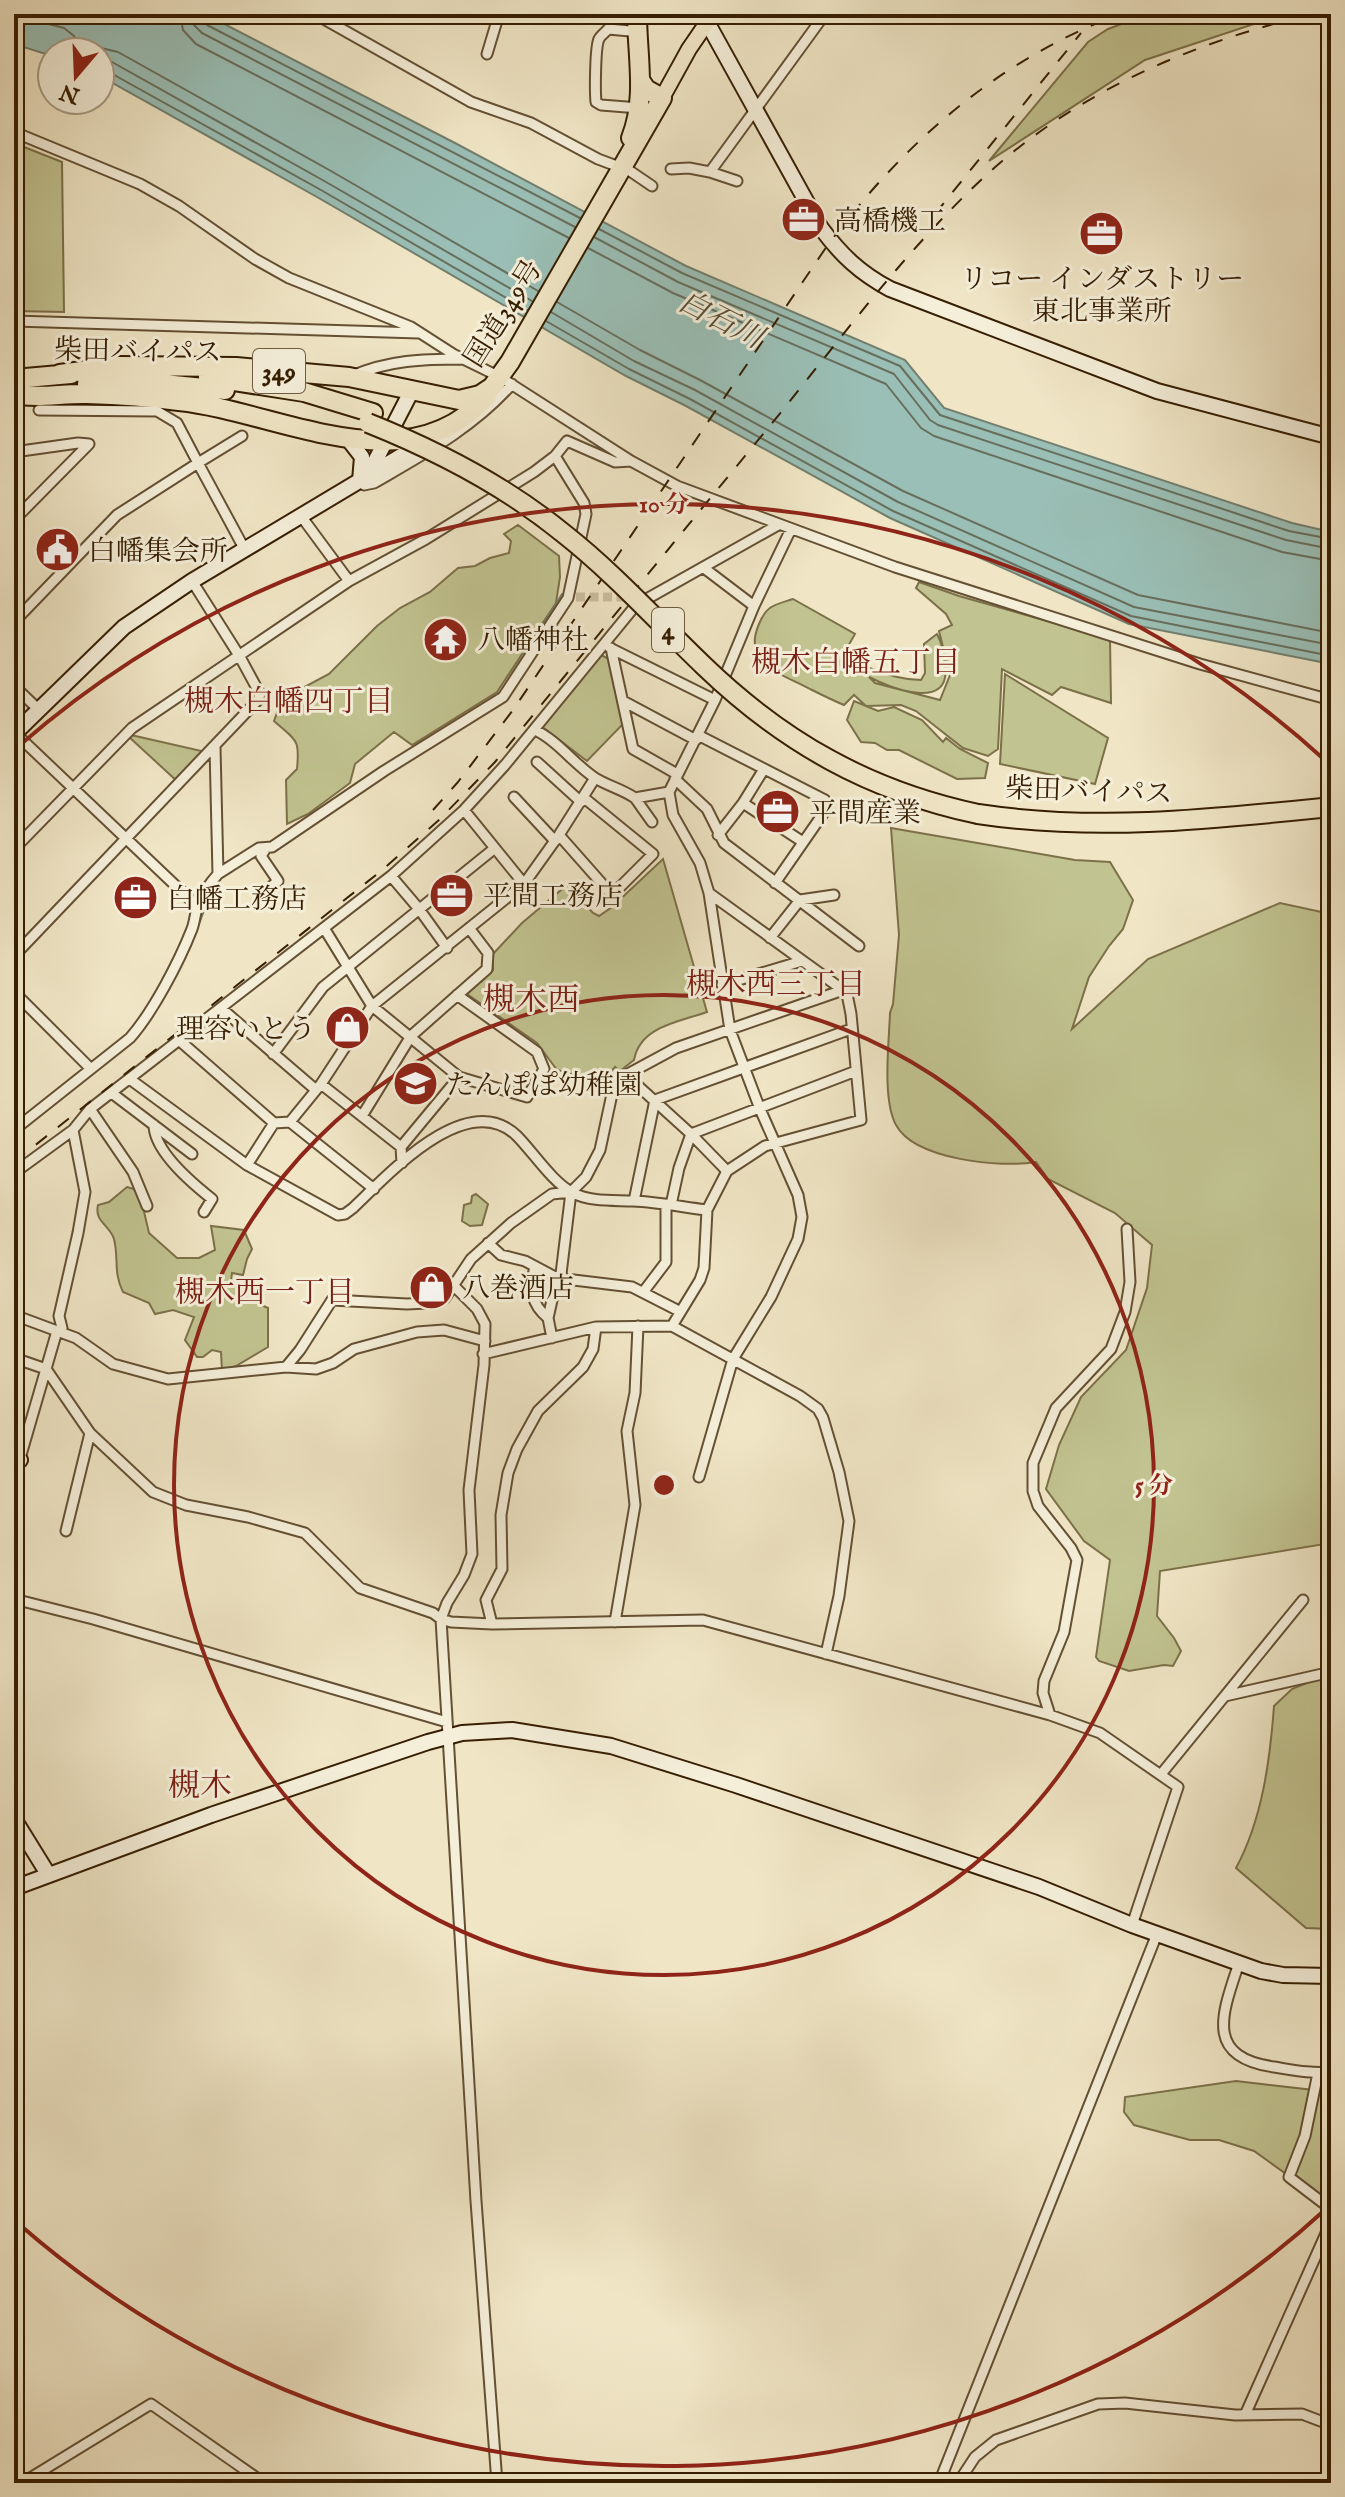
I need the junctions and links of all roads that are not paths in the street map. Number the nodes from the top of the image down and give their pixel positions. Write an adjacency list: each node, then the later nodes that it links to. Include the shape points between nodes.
1 (315, 14): 15 (street, via 471,102 531,123)
2 (499, 14): 7 (street)
3 (637, 14): 6 (highway, 349)
4 (825, 14): 11 (street)
5 (710, 18): 9 (main road); 11 (street)
6 (637, 35): 8 (highway, 349); 10 (street, via 608,29 604,33 595,87 601,105)
7 (487, 54)
8 (640, 80): 9 (highway); 10 (highway, 349)
9 (662, 98): 15 (highway, 国道349号 / 349)
10 (639, 108): 15 (highway, 349)
11 (756, 108): 14 (street); 31 (street, via 821,228 845,258 874,281 1157,391)
12 (14, 132): 19 (street, via 140,184 289,278)
13 (671, 169): 14 (street)
14 (710, 172): 16 (street)
15 (618, 175): 17 (street); 23 (highway, 国道349号 / 349)
16 (737, 181)
17 (652, 186)
18 (14, 321): 19 (street)
19 (422, 333): 20 (street)
20 (466, 360): 22 (street, via 402,360); 23 (street)
21 (60, 374): 22 (highway, 国道349号 / 349, via 150,366); 24 (highway, 柴田バイパス / 4); 28 (highway, 柴田バイパス / 4, via 204,376 304,392)
22 (349, 377): 25 (highway, 国道349号 / 349)
23 (504, 377): 25 (highway, 国道349号 / 349, via 470,399); 29 (highway, 349, via 475,409); 36 (street); 38 (street, via 490,408 451,439 374,483 364,485)
24 (14, 379)
25 (412, 390): 33 (street)
26 (14, 393): 28 (highway, 柴田バイパス / 4, via 112,382 201,387); 32 (highway, 349, via 184,401)
27 (39, 410): 37 (street, via 157,411 177,423)
28 (371, 418): 72 (highway, 柴田バイパス / 4, bridge, via 456,462 537,513 596,560 707,669 808,749 891,790)
29 (446, 427): 33 (highway, 349); 38 (street)
30 (242, 436): 37 (street)
31 (1331, 437)
32 (348, 439): 33 (highway, 349); 38 (street, via 362,457)
33 (386, 443): 38 (street)
34 (14, 452): 40 (street, via 89,444)
35 (555, 456): 36 (street, via 567,441 615,462); 46 (street, via 426,539); 79 (street, via 586,514 572,598 503,697)
36 (631, 461): 41 (street, via 677,486)
37 (198, 463): 43 (street); 48 (street, via 117,515)
38 (363, 479): 39 (street)
39 (301, 516): 43 (street); 46 (street)
40 (14, 520)
41 (778, 525): 42 (street); 44 (street)
42 (791, 529): 47 (street); 53 (street, via 1200,664)
43 (245, 550): 45 (street)
44 (704, 568): 47 (street); 49 (street, via 642,597)
45 (192, 581): 50 (street); 55 (street, via 124,627)
46 (349, 581): 50 (street)
47 (754, 606): 52 (street)
48 (14, 622)
49 (607, 647): 52 (street); 54 (street); 56 (street)
50 (240, 657): 59 (street, via 260,694); 64 (street, via 132,728)
51 (14, 686): 55 (street)
52 (715, 700): 58 (street)
53 (1331, 700)
54 (623, 701): 58 (street); 62 (street, via 633,749)
55 (39, 710): 57 (street)
56 (535, 730): 63 (street); 73 (street)
57 (15, 734): 64 (street)
58 (697, 737): 61 (street); 62 (street)
59 (215, 747): 77 (street); 82 (street)
60 (537, 762): 69 (street)
61 (764, 769): 70 (street); 78 (street, via 825,800 827,808)
62 (676, 777): 65 (street); 75 (street, via 707,809)
63 (595, 778): 68 (street); 69 (street)
64 (73, 787): 77 (street); 81 (street)
65 (669, 792): 68 (street); 86 (street, via 673,815 700,863)
66 (1331, 795): 72 (highway, 柴田バイパス / 4, via 1117,814)
67 (514, 797): 76 (street)
68 (635, 798): 74 (street)
69 (582, 799): 76 (street); 76 (street, via 653,854 612,895)
70 (743, 803): 75 (street); 78 (street)
71 (1331, 807): 72 (highway, 柴田バイパス / 4, via 1127,824 1057,823)
72 (980, 809)
73 (464, 810): 80 (street); 83 (street)
74 (652, 822)
75 (718, 835): 84 (street)
76 (557, 838): 85 (street)
77 (127, 840): 91 (street); 97 (street)
78 (803, 842): 84 (street)
79 (266, 848): 82 (street); 87 (street, via 261,856 278,881)
80 (495, 848): 85 (street); 90 (street)
81 (14, 849)
82 (218, 874): 91 (street, via 208,885)
83 (391, 876): 90 (street); 92 (street)
84 (775, 883): 89 (street)
85 (524, 884): 93 (street)
86 (709, 893): 94 (street); 100 (street)
87 (261, 895)
88 (834, 895): 89 (street)
89 (800, 900): 94 (street); 95 (street)
90 (419, 909): 96 (street); 99 (street)
91 (200, 911): 112 (street, via 140,1027)
92 (324, 928): 99 (street); 105 (street)
93 (469, 928): 96 (street); 103 (street, via 488,953 487,969)
94 (770, 938): 98 (street)
95 (859, 946)
96 (447, 948): 104 (street)
97 (14, 956)
98 (802, 961): 100 (street); 101 (street)
99 (347, 967): 104 (street); 110 (street, via 323,987)
100 (722, 985): 107 (street)
101 (843, 990): 106 (street); 107 (street)
102 (14, 992): 112 (street)
103 (457, 995): 108 (street); 115 (street, via 537,1052 544,1069 527,1097)
104 (372, 1006): 108 (street); 117 (street)
105 (222, 1009): 109 (street); 110 (street)
106 (851, 1029): 111 (street); 113 (street)
107 (730, 1030): 111 (street); 114 (street, via 676,1048)
108 (411, 1036): 115 (street); 122 (street)
109 (180, 1041): 116 (street); 124 (street)
110 (273, 1054): 117 (street)
111 (746, 1067): 119 (street); 121 (street)
112 (90, 1068): 126 (street)
113 (856, 1071): 121 (street); 129 (street, via 861,1120)
114 (626, 1075): 119 (street); 137 (street, via 612,1094 594,1165)
115 (459, 1077): 130 (street)
116 (131, 1080): 118 (street); 133 (street)
117 (319, 1087): 122 (street); 123 (street)
118 (113, 1094): 120 (street); 125 (street)
119 (655, 1100): 128 (street); 138 (street)
120 (90, 1109): 127 (street); 140 (street, via 133,1172)
121 (760, 1109): 128 (street); 129 (street)
122 (362, 1116): 130 (street)
123 (290, 1122): 124 (street); 136 (street)
124 (274, 1123): 133 (street)
125 (154, 1125): 131 (street); 142 (street, via 156,1141 180,1172 212,1199)
126 (14, 1130)
127 (73, 1130): 135 (street); 155 (street, via 85,1192 59,1316 62,1328)
128 (691, 1134): 134 (street); 139 (street)
129 (776, 1143): 134 (street); 160 (street, via 798,1195 798,1239)
130 (401, 1147): 132 (street)
131 (192, 1154)
132 (402, 1163): 136 (street); 137 (street, via 450,1127 492,1122 515,1134)
133 (247, 1165): 136 (street, via 338,1215)
134 (727, 1171): 141 (street)
135 (14, 1173)
136 (374, 1189)
137 (571, 1192): 138 (street, via 589,1199); 144 (street, via 552,1194); 146 (street)
138 (634, 1201): 139 (street)
139 (669, 1205): 141 (street); 148 (street, via 666,1262)
140 (147, 1206)
141 (707, 1210): 149 (street, via 704,1268)
142 (204, 1212)
143 (1127, 1229): 176 (street, via 1130,1282 1111,1349 1056,1408 1033,1463 1038,1506 1077,1560 1064,1632 1044,1681)
144 (488, 1243): 145 (street, via 501,1255); 147 (street)
145 (535, 1267): 146 (street); 151 (street, via 532,1297)
146 (557, 1278): 148 (street); 151 (street)
147 (455, 1287): 157 (street, via 477,1309 485,1324); 161 (street, via 445,1298 427,1303 332,1300)
148 (644, 1291): 149 (street)
149 (679, 1311): 153 (street)
150 (14, 1315): 155 (street)
151 (548, 1318): 156 (street)
152 (638, 1326): 153 (street); 154 (street); 171 (street, via 627,1431 635,1505)
153 (672, 1326): 160 (street)
154 (596, 1327): 156 (street); 172 (street, via 583,1367 538,1411 508,1473 501,1515 502,1569 486,1600)
155 (57, 1331): 161 (street, via 113,1364 168,1379); 162 (street)
156 (552, 1338): 158 (street)
157 (485, 1341): 158 (street); 161 (street, via 444,1330 417,1332 354,1349 316,1369)
158 (483, 1354): 170 (street, via 469,1490 472,1554)
159 (14, 1358): 162 (street)
160 (733, 1359): 165 (street); 173 (street, via 800,1396 823,1418 849,1521)
161 (286, 1367)
162 (46, 1369): 163 (street); 164 (street)
163 (90, 1433): 167 (street); 170 (street, via 157,1494 305,1533 360,1588)
164 (17, 1459): 166 (street)
165 (699, 1477)
166 (14, 1479)
167 (66, 1531)
168 (14, 1599): 177 (street, via 270,1669)
169 (1303, 1600): 175 (street)
170 (441, 1619): 172 (street); 177 (street)
171 (615, 1622): 172 (street); 173 (street, via 699,1620)
172 (492, 1624)
173 (826, 1654): 176 (street)
174 (1331, 1672): 175 (street)
175 (1225, 1696): 178 (street)
176 (1050, 1715): 178 (street, via 1100,1733)
177 (448, 1730): 181 (street); 183 (street, via 512,1730 611,1746 1039,1887); 195 (street)
178 (1162, 1773): 183 (street, via 1178,1787)
179 (14, 1819): 180 (street)
180 (20, 1844): 181 (street)
181 (48, 1874): 182 (street)
182 (14, 1888)
183 (1132, 1925): 184 (street)
184 (1157, 1934): 185 (street); 196 (street)
185 (1239, 1963): 186 (street, via 1283,1975); 188 (street, via 1224,2019 1230,2051 1258,2065)
186 (1331, 1976)
187 (1331, 2072): 188 (street)
188 (1318, 2073): 189 (street, via 1305,2136 1289,2177)
189 (1331, 2209)
190 (1331, 2222): 191 (street)
191 (1245, 2415): 192 (street, via 1302,2414); 197 (street, via 1098,2404 996,2440 975,2457)
192 (1331, 2425)
193 (22, 2483): 194 (street, via 151,2404)
194 (264, 2483)
195 (497, 2483)
196 (939, 2483)
197 (958, 2483)

